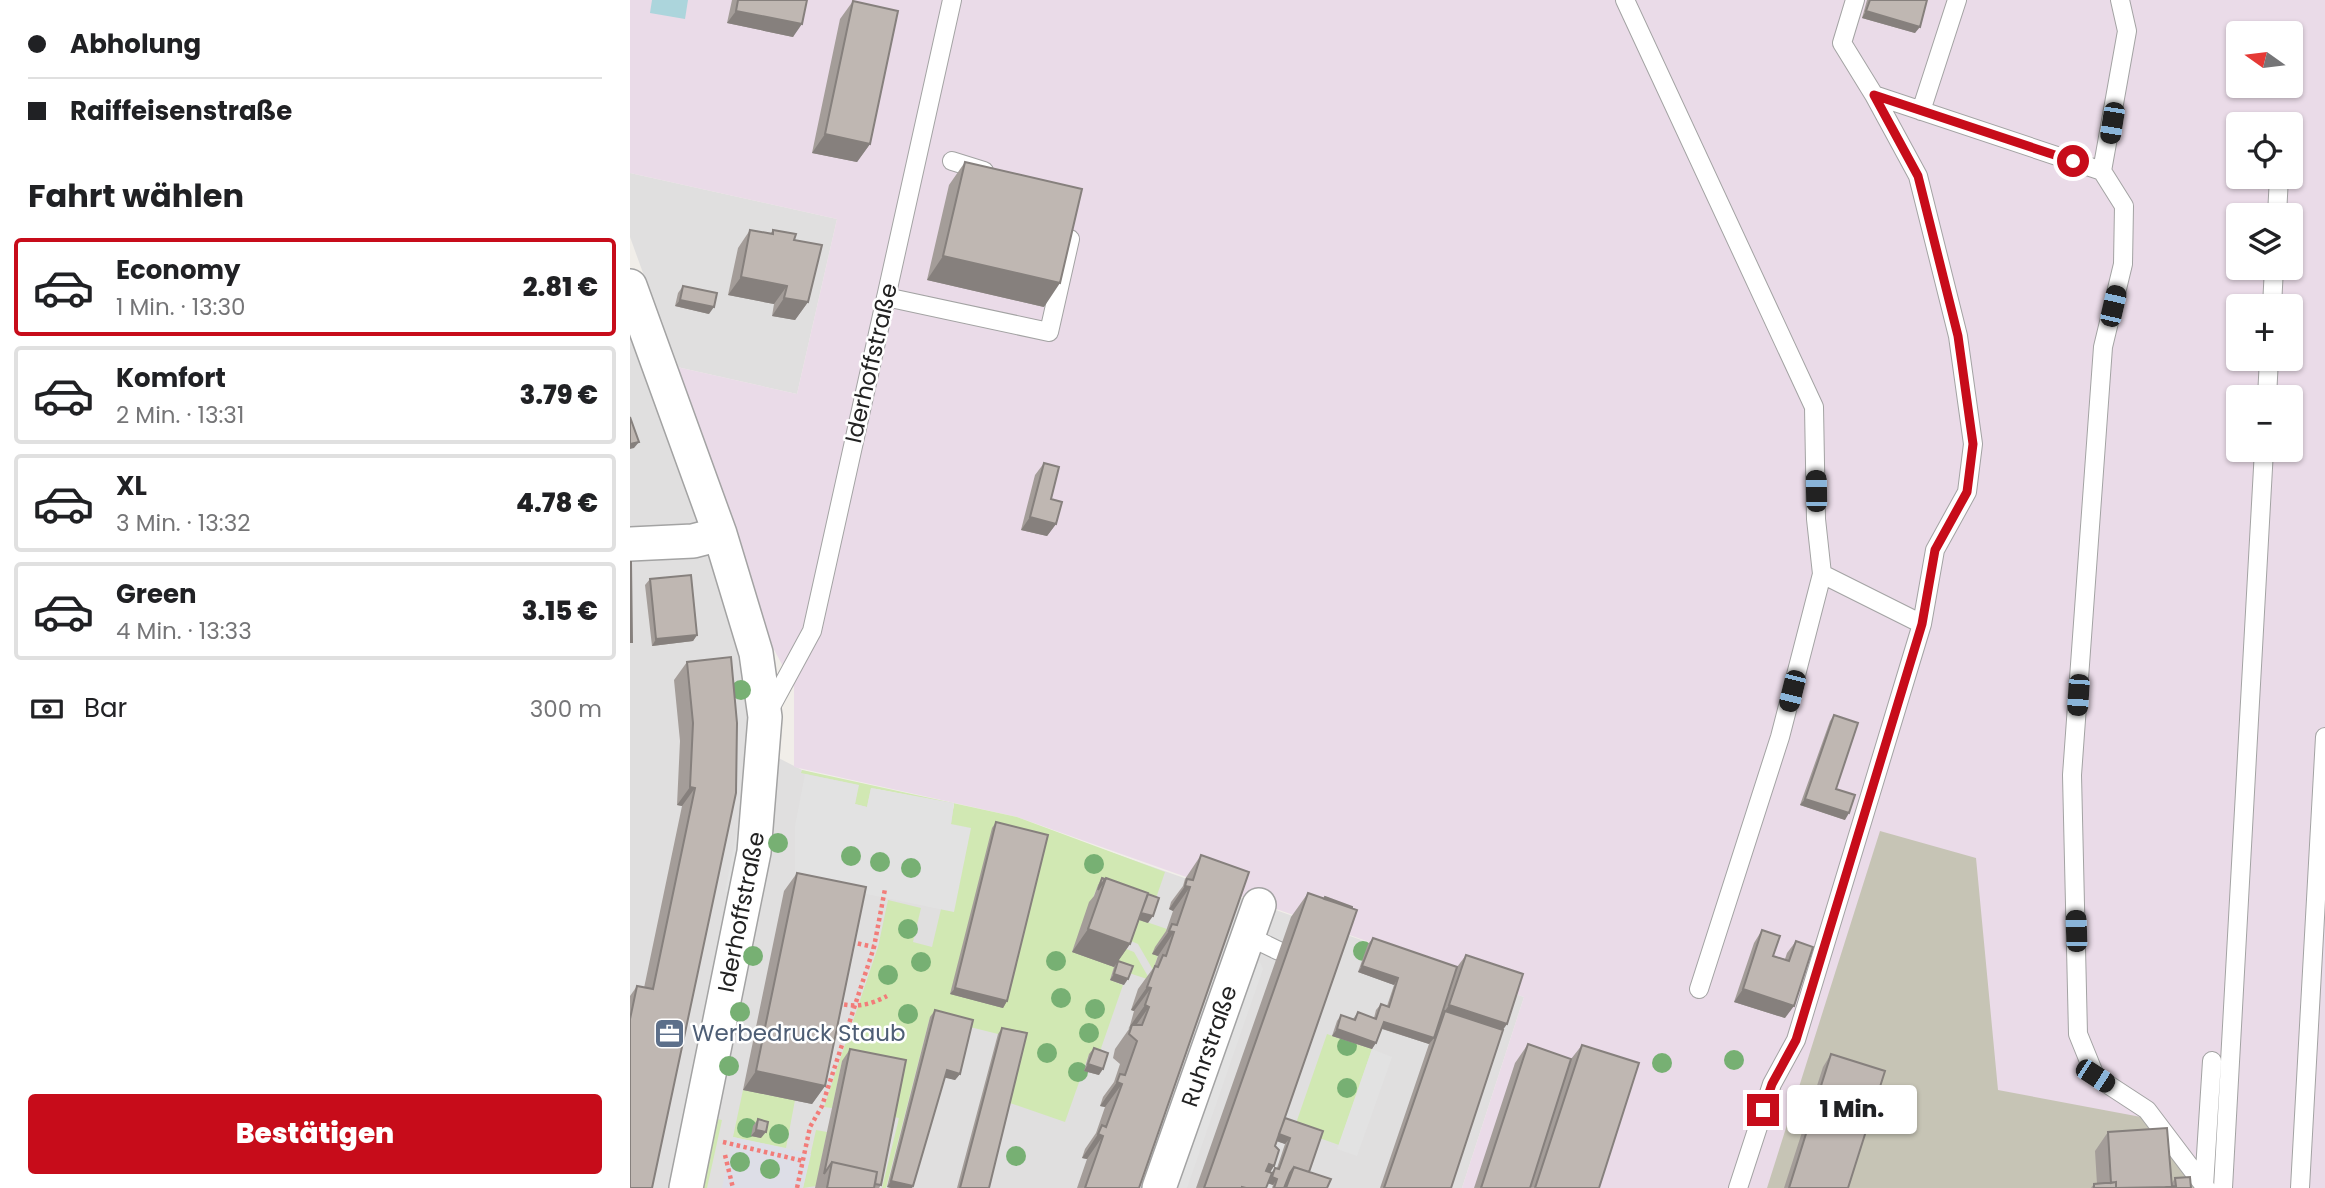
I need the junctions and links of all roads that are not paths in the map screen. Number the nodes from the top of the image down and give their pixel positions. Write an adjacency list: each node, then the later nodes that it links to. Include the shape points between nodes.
1 (952, 0): 13 (lane, Iderhoffstraße)
2 (1625, 0): 17 (lane, via 1814,407)
3 (1855, 0): 6 (lane, via 1842,43)
4 (1956, 0): 7 (lane)
5 (2120, 0): 9 (lane, via 2127,31)
6 (1874, 95): 7 (lane); 18 (lane, via 1918,176 1958,336 1973,444 1967,492 1935,550)
7 (1921, 111): 9 (lane)
8 (952, 161): 10 (lane)
9 (2102, 171): 26 (lane, via 2124,206 2123,264 2104,347 2072,775 2078,1034 2095,1076 2147,1110)
10 (1003, 176)
11 (1073, 226): 13 (lane, via 1049,332)
12 (630, 286): 15 (street, Iderhoffstraße)
13 (886, 297): 19 (lane, Iderhoffstraße, via 812,631)
14 (2263, 462): 30 (lane)
15 (720, 534): 16 (street, via 693,541); 19 (street, Iderhoffstraße, via 756,653)
16 (630, 544)
17 (1822, 574): 18 (lane); 24 (lane, via 1780,737)
18 (1922, 624): 29 (lane, via 1796,1040 1772,1084)
19 (765, 717): 27 (street, Iderhoffstraße, via 754,852)
20 (2325, 737): 31 (lane)
21 (1259, 905): 22 (street, Ruhrstraße)
22 (1242, 940): 23 (lane); 28 (street, Ruhrstraße)
23 (1279, 951)
24 (1699, 989)
25 (2212, 1061): 26 (lane)
26 (2205, 1187)
27 (686, 1188)
28 (1159, 1188)
29 (1738, 1188)
30 (2223, 1188)
31 (2301, 1188)

